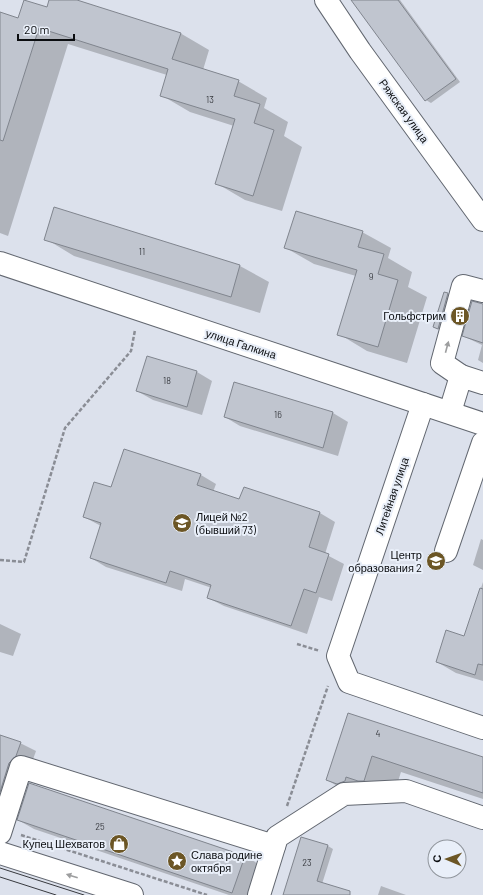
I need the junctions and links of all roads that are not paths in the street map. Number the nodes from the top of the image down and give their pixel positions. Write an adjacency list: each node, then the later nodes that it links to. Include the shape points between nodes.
1 (326, 0): 2 (street, Ряжская улица)
2 (483, 220)
3 (0, 263): 7 (street, улица Галкина)
4 (483, 291): 5 (street, one-way to 4, via 442,363 463,286)
5 (461, 376): 6 (street); 8 (street)
6 (483, 383)
7 (423, 404): 8 (street, улица Галкина); 12 (street, Литейная улица, via 338,656 349,682)
8 (450, 412): 9 (street, улица Галкина)
9 (483, 424)
10 (483, 443): 11 (street)
11 (446, 551)
12 (483, 728)
13 (483, 818): 15 (street, via 406,792 344,794)
14 (1, 831): 15 (street, via 21,767)
15 (275, 841): 18 (street)
16 (0, 853): 17 (street, one-way to 16)
17 (132, 895)
18 (259, 895)

